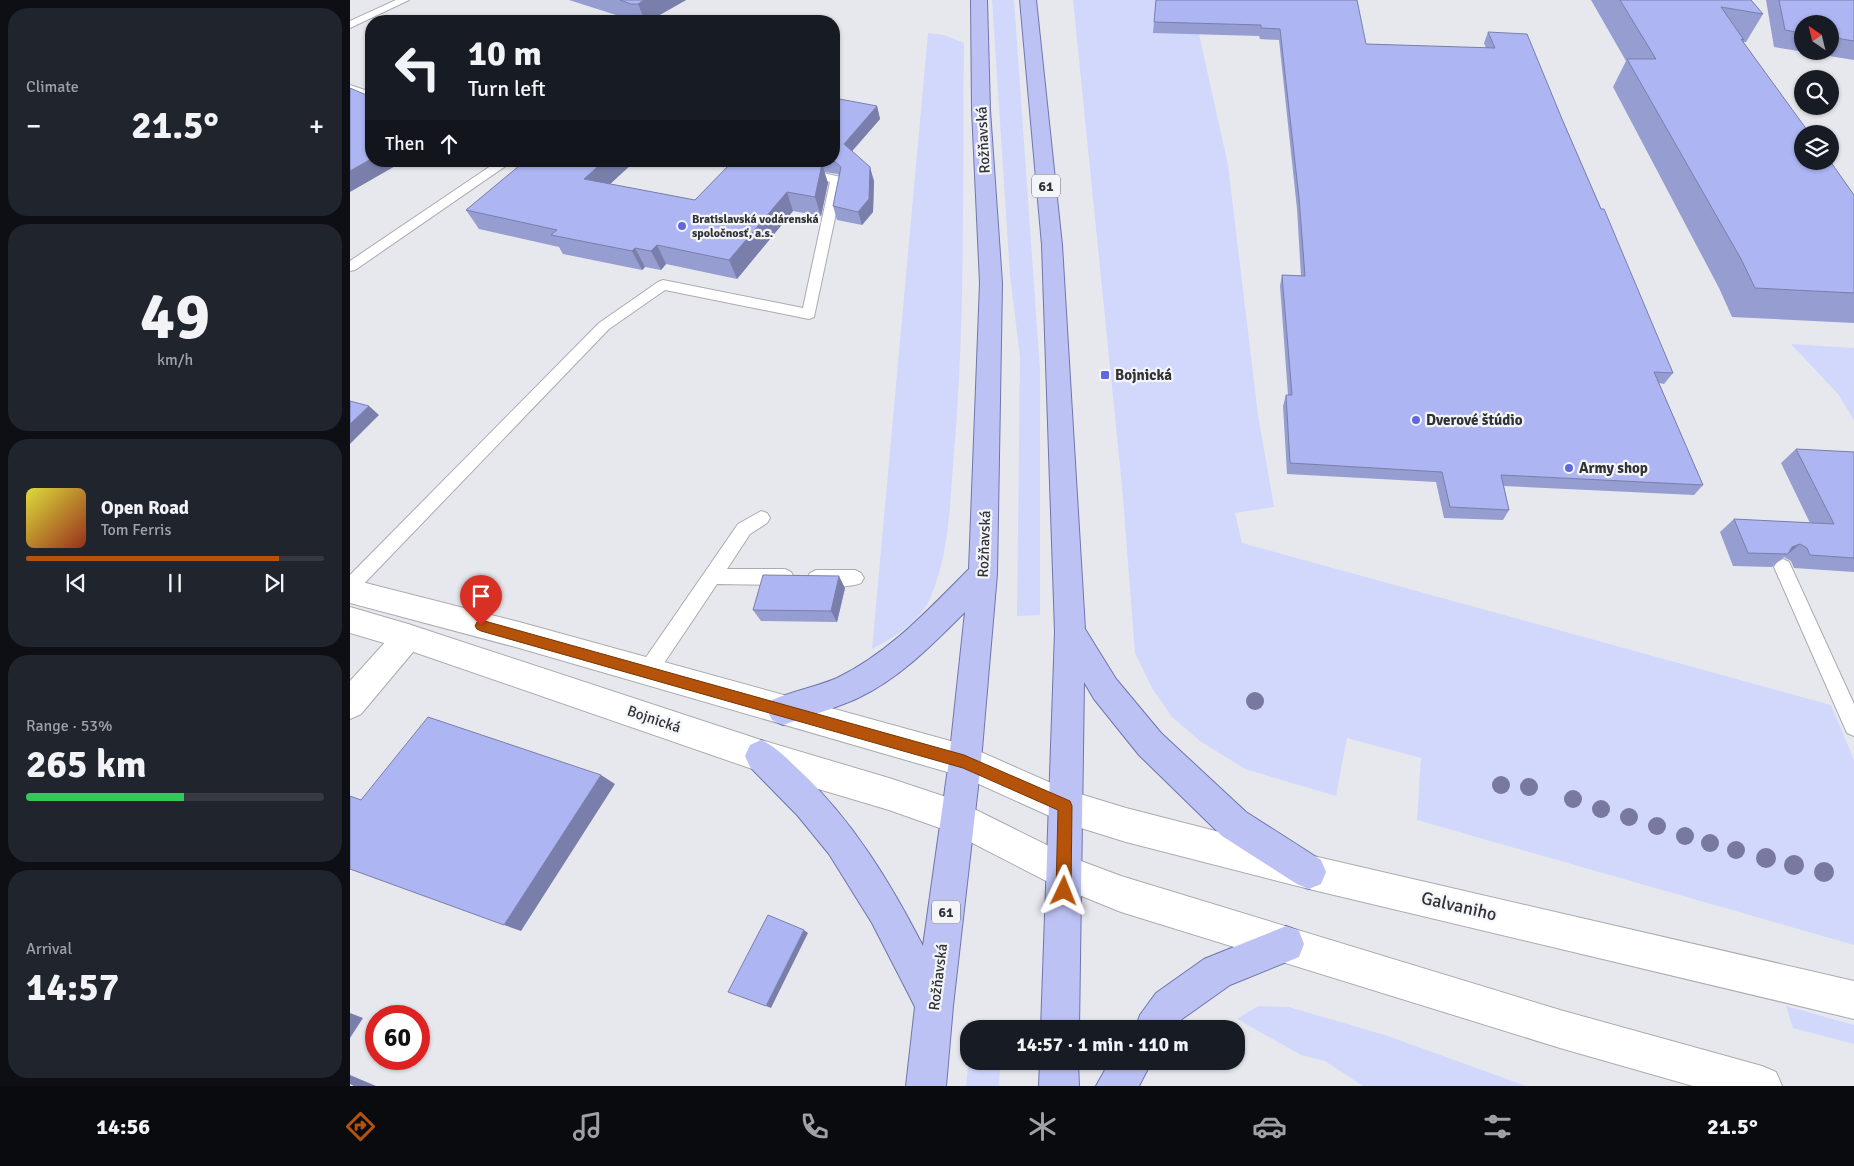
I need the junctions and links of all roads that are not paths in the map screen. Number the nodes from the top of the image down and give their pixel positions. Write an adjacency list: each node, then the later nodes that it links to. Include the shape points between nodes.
1 (404, 0): 4 (lane)
2 (979, 0): 14 (main road, Rožňavská / 61, via 980,110 991,283)
3 (1028, 0): 19 (main road, 61, via 1052,245)
4 (372, 15)
5 (365, 18): 6 (lane)
6 (350, 25)
7 (350, 88): 8 (lane)
8 (365, 94)
9 (498, 167): 11 (lane)
10 (791, 171): 17 (lane, via 838,180 809,314 663,285 604,326)
11 (350, 267)
12 (761, 518): 15 (lane, via 744,529)
13 (1783, 567): 24 (lane)
14 (983, 574): 23 (main road, via 908,648 879,669 854,685); 26 (main road, Rožňavská / 61)
15 (712, 576): 16 (lane); 21 (lane)
16 (856, 578)
17 (350, 589): 21 (main road)
18 (350, 620): 20 (main road, Bojnická)
19 (1070, 632): 27 (main road, 61); 30 (main road, via 1105,689 1150,744 1234,824)
20 (408, 637): 22 (main road); 25 (main road, Bojnická)
21 (646, 672): 23 (main road)
22 (350, 704)
23 (783, 710): 26 (main road)
24 (1854, 726)
25 (761, 756): 28 (main road, Bojnická); 33 (main road, via 825,821 856,864 903,942)
26 (964, 761): 27 (main road, Galvaniho); 28 (main road, Rožňavská / 61)
27 (1065, 806): 29 (main road, 61); 30 (main road, Galvaniho)
28 (958, 818): 29 (main road, Bojnická); 33 (main road, Rožňavská / 61)
29 (1064, 872): 31 (main road, via 1121,894); 34 (main road, 61)
30 (1309, 872): 32 (main road, Galvaniho)
31 (1286, 944): 35 (main road, via 1217,972 1169,1006); 41 (main road, via 1560,1029)
32 (1854, 1000)
33 (934, 1006): 38 (main road, Rožňavská / 61)
34 (1060, 1020)
35 (1160, 1020)
36 (1060, 1070): 39 (main road)
37 (1127, 1070): 40 (main road)
38 (926, 1086)
39 (1059, 1086)
40 (1116, 1086)
41 (1762, 1086)

